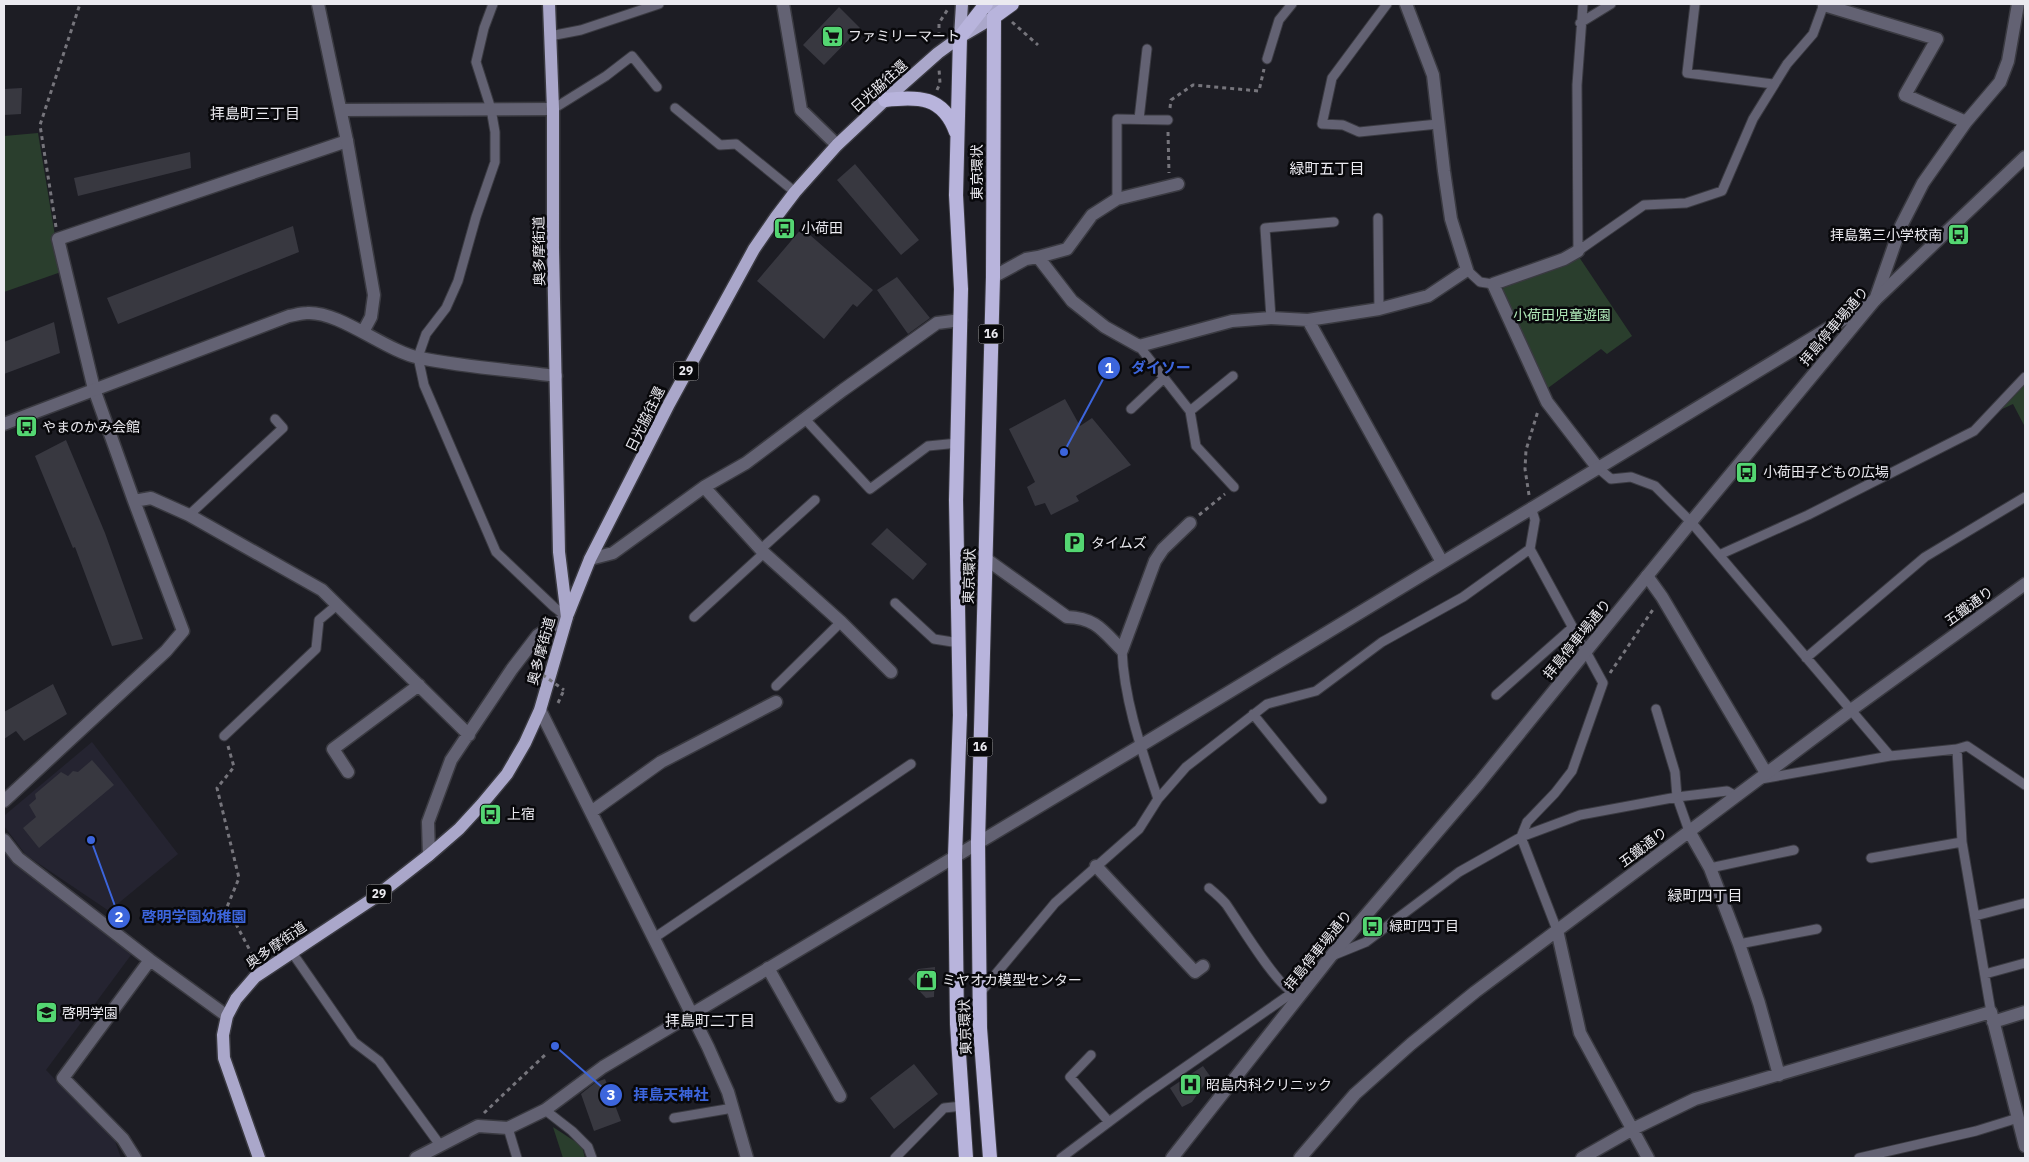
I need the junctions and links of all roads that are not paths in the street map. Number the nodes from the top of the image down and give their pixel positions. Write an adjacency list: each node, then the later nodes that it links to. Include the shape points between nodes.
1 (318, 4): 28 (street)
2 (493, 4): 29 (lane, via 476,62)
3 (549, 4): 19 (main road, 奥多摩街道 / 29)
4 (659, 4): 19 (lane, via 581,30)
5 (783, 4): 36 (street, via 801,110)
6 (962, 4): 20 (main road)
7 (986, 4): 20 (highway)
8 (1292, 4): 22 (lane, via 1279,20)
9 (1387, 4): 33 (lane, via 1332,78 1322,124 1343,125 1359,132)
10 (1406, 4): 33 (street, via 1433,75)
11 (1583, 4): 18 (lane)
12 (1611, 4): 18 (lane)
13 (1695, 4): 23 (lane, via 1687,74)
14 (1824, 4): 23 (lane, via 1813,34); 32 (street, via 1938,38 1905,95)
15 (2018, 4): 32 (street, via 2008,60 2000,82)
16 (1013, 8): 17 (highway)
17 (994, 10): 20 (main road, 29); 46 (highway, 東京環状 / 16)
18 (1580, 23): 43 (lane)
19 (550, 36): 27 (main road, 奥多摩街道 / 29)
20 (960, 37): 25 (main road, 日光脇往還 / 29); 34 (highway, 東京環状 / 16)
21 (1147, 49): 30 (lane)
22 (1267, 59)
23 (1773, 84): 43 (lane, via 1753,118 1722,191 1686,203 1644,205)
24 (657, 87): 27 (lane, via 632,56)
25 (885, 100): 34 (highway, via 914,98 932,102 945,112); 36 (main road, 日光脇往還 / 29)
26 (675, 108): 39 (lane, via 720,145 736,144)
27 (553, 109): 29 (street); 56 (main road, 奥多摩街道 / 29)
28 (341, 110): 29 (street); 35 (street)
29 (491, 110): 55 (lane, via 495,162 458,281 446,308 426,334)
30 (1139, 119): 31 (lane); 40 (lane, via 1117,119)
31 (1168, 120)
32 (1966, 122): 48 (street, via 1923,182 1901,226)
33 (1438, 124): 45 (street, via 1451,219)
34 (957, 135): 51 (highway, 東京環状 / 16)
35 (347, 140): 53 (street, via 374,295 371,317); 60 (street, via 58,240)
36 (837, 145): 39 (main road, 日光脇往還 / 29)
37 (2025, 157): 48 (street, 拝島停車場通り)
38 (1173, 186): 40 (street)
39 (795, 192): 81 (main road, 日光脇往還 / 29, via 754,249 713,321)
40 (1117, 199): 44 (street, via 1092,215 1068,249)
41 (1378, 218): 49 (lane)
42 (1334, 222): 50 (lane, via 1266,228)
43 (1578, 251): 47 (street, via 1564,260)
44 (1038, 257): 46 (street, via 1026,259); 54 (street, via 1072,301 1105,327)
45 (1468, 270): 47 (lane, via 1480,282); 49 (street, via 1428,296)
46 (993, 278): 80 (highway, 東京環状 / 16)
47 (1494, 284): 67 (street, via 1547,402)
48 (1875, 300): 67 (street); 75 (street, 拝島停車場通り)
49 (1379, 309): 52 (street)
50 (1271, 318): 52 (street); 54 (street, via 1232,322)
51 (961, 320): 64 (street, via 937,323); 66 (highway, 東京環状 / 16)
52 (1308, 320): 82 (street)
53 (363, 332): 55 (street, via 384,345); 60 (street, via 323,314 308,312 289,316)
54 (1139, 346): 59 (lane)
55 (418, 358): 56 (street); 87 (lane, via 424,385 496,552)
56 (556, 376): 87 (main road, 奥多摩街道 / 29, via 559,552)
57 (1233, 376): 62 (lane)
58 (2025, 376): 79 (lane, via 1974,431 1808,515)
59 (1164, 378): 61 (lane); 62 (lane)
60 (94, 389): 65 (street); 72 (street)
61 (1131, 410)
62 (1190, 411): 69 (lane, via 1196,446)
63 (275, 418): 74 (lane, via 283,428)
64 (805, 419): 66 (lane, via 870,489 928,446); 68 (street, via 746,463)
65 (4, 424)
66 (958, 443): 91 (highway, 東京環状 / 16)
67 (1597, 467): 73 (street); 75 (lane, via 1611,479 1631,477 1655,486)
68 (704, 487): 78 (street); 81 (street, via 613,553)
69 (1234, 487)
70 (2025, 497): 94 (lane, via 1925,557)
71 (815, 500): 78 (lane)
72 (134, 501): 74 (street, via 150,498); 117 (street, via 183,631 166,651)
73 (1531, 507): 77 (lane, via 1535,520); 82 (street)
74 (190, 515): 86 (street, via 322,590)
75 (1690, 522): 79 (lane); 83 (street, 拝島停車場通り)
76 (1190, 523): 92 (street, via 1155,561)
77 (1530, 549): 90 (lane); 103 (lane, via 1463,597 1382,642 1316,691 1267,704)
78 (762, 551): 88 (lane); 89 (street)
79 (1719, 555): 94 (lane)
80 (986, 559): 92 (street, via 1067,617 1095,623); 122 (highway, 東京環状 / 16)
81 (590, 560): 87 (main road, 日光脇往還 / 29)
82 (1442, 562): 106 (street)
83 (1647, 576): 93 (street, 拝島停車場通り); 111 (street, via 1662,597)
84 (2025, 584): 102 (street, 五鐵通り)
85 (896, 603): 91 (lane, via 934,640)
86 (337, 605): 96 (street); 105 (lane, via 319,620 316,648)
87 (567, 617): 101 (main road, 奥多摩街道 / 29); 104 (street, via 538,635 512,668)
88 (694, 617)
89 (841, 622): 95 (street); 97 (lane)
90 (1572, 628): 93 (lane); 98 (lane)
91 (959, 643): 126 (highway, 東京環状 / 16)
92 (1122, 650): 106 (lane, via 1123,674)
93 (1587, 652): 120 (lane, via 1603,683 1572,771 1555,794 1526,822); 138 (street, 拝島停車場通り)
94 (1806, 658): 102 (lane)
95 (891, 672)
96 (419, 686): 104 (street); 110 (street, via 333,749)
97 (776, 686)
98 (1496, 695)
99 (776, 702): 118 (street, via 661,762)
100 (1656, 709): 113 (lane, via 1675,772)
101 (540, 710): 118 (street); 125 (main road, 奥多摩街道 / 29, via 526,743 507,774 459,829)
102 (1851, 710): 108 (lane); 111 (street, 五鐵通り)
103 (1253, 714): 115 (lane, via 1186,767); 116 (lane)
104 (469, 735): 125 (street, via 452,760 428,822)
105 (224, 736)
106 (1140, 746): 115 (lane); 122 (street)
107 (1957, 749): 108 (lane); 112 (lane, via 1967,746); 123 (lane)
108 (1890, 756): 111 (lane)
109 (911, 764): 135 (lane)
110 (348, 772)
111 (1762, 776): 114 (street, 五鐵通り)
112 (2025, 785)
113 (1677, 796): 114 (lane, via 1727,791); 119 (lane); 120 (lane, via 1580,815)
114 (1736, 796): 119 (street, 五鐵通り)
115 (1158, 798): 128 (lane, via 1139,829)
116 (1322, 798)
117 (4, 801)
118 (591, 812): 135 (street)
119 (1689, 831): 129 (street); 134 (street, 五鐵通り)
120 (1521, 837): 134 (lane); 138 (lane, via 1459,872 1366,942)
121 (4, 840): 139 (street, via 18,858)
122 (978, 842): 126 (street); 144 (highway, 東京環状 / 16)
123 (1962, 842): 127 (lane); 132 (lane)
124 (1794, 850): 129 (lane)
125 (429, 855): 137 (main road, 奥多摩街道 / 29, via 374,898)
126 (955, 856): 142 (street); 153 (highway, 東京環状 / 16, via 957,1024)
127 (1871, 858)
128 (1096, 866): 141 (street, via 1195,972); 144 (lane, via 1055,903)
129 (1710, 868): 136 (street)
130 (1210, 888): 145 (lane, via 1277,978)
131 (2025, 903): 132 (lane)
132 (1974, 916): 143 (lane)
133 (1817, 929): 136 (lane)
134 (1557, 930): 160 (street, via 1580,1033); 175 (street, 五鐵通り, via 1411,1044 1355,1094)
135 (654, 938): 147 (street)
136 (1739, 944): 151 (street)
137 (291, 951): 148 (main road, 奥多摩街道 / 29, via 243,989); 162 (lane, via 354,1042 379,1061)
138 (1331, 956): 145 (street, 拝島停車場通り)
139 (150, 960): 148 (street); 164 (street, via 63,1078 123,1139)
140 (2025, 963): 143 (lane)
141 (1203, 966)
142 (768, 968): 147 (street); 152 (street)
143 (1985, 974): 149 (lane)
144 (980, 993): 172 (highway, 東京環状 / 16)
145 (1296, 994): 158 (lane); 174 (street, 拝島停車場通り)
146 (2025, 1012): 149 (street)
147 (692, 1014): 154 (street); 155 (street, via 603,1067)
148 (227, 1016): 165 (main road, 奥多摩街道 / 29, via 223,1035 224,1058)
149 (1992, 1017): 151 (street); 157 (street)
150 (1092, 1054): 158 (lane, via 1070,1077)
151 (1779, 1075): 160 (street, via 1694,1100)
152 (840, 1096)
153 (962, 1106): 170 (lane, via 944,1108); 171 (highway, 東京環状 / 16)
154 (733, 1108): 156 (lane); 169 (street)
155 (545, 1110): 159 (street); 168 (lane, via 588,1147)
156 (674, 1118)
157 (2018, 1118): 161 (street); 178 (lane)
158 (1109, 1122): 173 (lane)
159 (508, 1128): 162 (street, via 478,1126); 167 (lane)
160 (1633, 1129): 176 (street); 177 (street)
161 (2023, 1132): 163 (street)
162 (440, 1144): 166 (street)
163 (2025, 1146)
164 (135, 1158)
165 (259, 1158)
166 (416, 1158)
167 (517, 1158)
168 (592, 1158)
169 (748, 1158)
170 (895, 1158)
171 (966, 1158)
172 (990, 1158)
173 (1061, 1158)
174 (1172, 1158)
175 (1300, 1158)
176 (1582, 1158)
177 (1648, 1158)
178 (1859, 1158)

